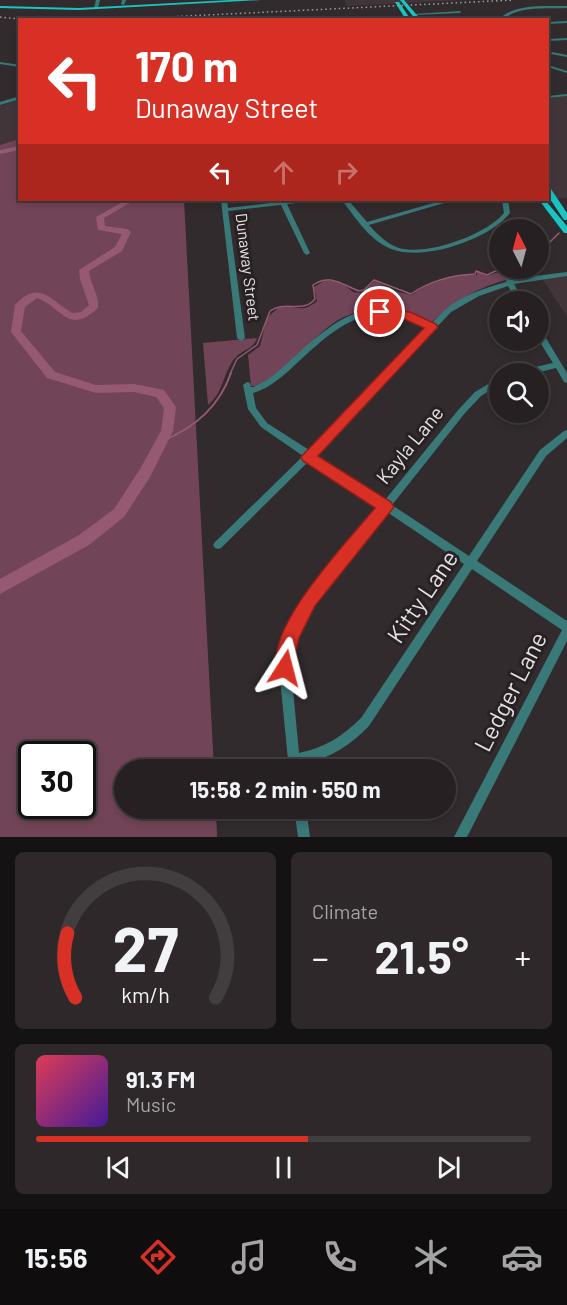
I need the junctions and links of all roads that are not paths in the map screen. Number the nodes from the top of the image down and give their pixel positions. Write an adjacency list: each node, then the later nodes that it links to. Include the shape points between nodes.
1 (194, 0): 5 (main road)
2 (259, 0): 6 (main road)
3 (395, 0): 14 (main road)
4 (402, 0): 13 (main road)
5 (186, 1): 6 (main road); 8 (main road)
6 (230, 1)
7 (124, 2): 8 (main road); 9 (main road)
8 (147, 4): 9 (main road)
9 (97, 5): 10 (main road)
10 (0, 6)
11 (567, 7): 15 (street, via 518,10)
12 (460, 12): 13 (street)
13 (416, 16): 14 (main road)
14 (408, 17)
15 (501, 18)
16 (567, 22): 17 (street)
17 (549, 23)
18 (567, 39): 19 (street)
19 (549, 40)
20 (550, 51): 21 (street)
21 (567, 56)
22 (0, 63): 24 (street)
23 (549, 64): 25 (street)
24 (18, 66)
25 (567, 72)
26 (567, 94): 27 (street)
27 (549, 95)
28 (18, 98): 29 (street)
29 (0, 104)
30 (549, 192): 39 (main road)
31 (224, 201): 38 (street, Dunaway Street)
32 (300, 201): 37 (street)
33 (346, 201): 40 (street)
34 (446, 201): 40 (street)
35 (505, 201): 40 (street, via 507,213 498,225 429,250 398,250 384,243)
36 (543, 201): 41 (main road)
37 (284, 204): 38 (street); 42 (street)
38 (225, 210): 47 (street, Dunaway Street)
39 (567, 218)
40 (367, 224)
41 (567, 231)
42 (308, 252)
43 (567, 274): 44 (street)
44 (509, 281): 45 (street); 46 (street, via 459,303)
45 (515, 291)
46 (432, 327): 54 (street); 54 (street, via 393,313 352,316 336,324 267,385 248,388 257,418)
47 (241, 339)
48 (549, 350): 49 (street)
49 (558, 365): 50 (street); 51 (street)
50 (549, 367)
51 (567, 380)
52 (489, 387): 55 (street, Kayla Lane, via 462,411)
53 (567, 433): 57 (street, Kitty Lane, via 543,453)
54 (308, 457): 55 (street); 56 (street)
55 (386, 507): 57 (street); 59 (street, Kayla Lane, via 309,600 290,636 285,688)
56 (218, 545)
57 (471, 563): 58 (street); 60 (street, Kitty Lane, via 365,722 337,746)
58 (567, 628): 63 (street, Ledger Lane)
59 (294, 759)
60 (306, 759)
61 (302, 819): 62 (street)
62 (304, 837)
63 (460, 837)

